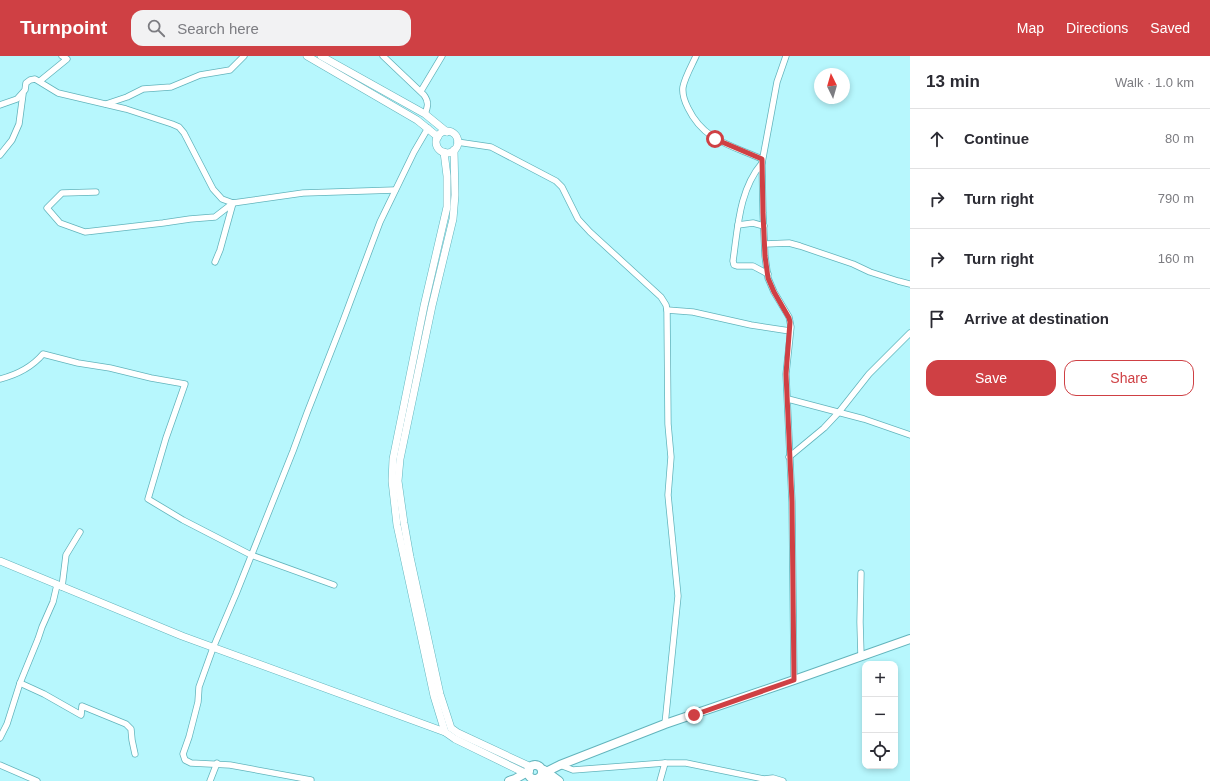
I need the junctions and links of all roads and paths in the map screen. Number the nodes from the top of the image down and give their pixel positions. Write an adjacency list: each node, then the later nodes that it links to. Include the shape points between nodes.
1 (62, 56): 9 (street, via 67,59)
2 (244, 56): 13 (street, via 230,70 200,75 171,86 143,89 127,98)
3 (307, 56): 15 (street)
4 (321, 56): 14 (street)
5 (384, 56): 10 (street)
6 (442, 56): 10 (street)
7 (696, 56): 22 (street, via 683,88 687,106 695,121 702,130 715,139)
8 (786, 56): 22 (street, via 777,82)
9 (40, 81): 11 (street, via 35,79 26,83); 13 (street, via 58,93)
10 (422, 91): 14 (street, via 428,101)
11 (23, 94): 12 (street, via 17,99); 21 (street, via 19,124 12,140)
12 (0, 104)
13 (106, 104): 25 (street, via 179,127 212,189 222,199)
14 (425, 114): 16 (street)
15 (428, 128): 17 (street); 23 (street)
16 (447, 132): 17 (street); 18 (street, via 454,135)
17 (438, 137): 20 (street, via 437,145 439,150)
18 (457, 142): 19 (street); 32 (street, via 491,147 556,181 578,219 661,297)
19 (454, 150): 20 (street); 59 (street, via 453,219 400,459 399,490 410,557 438,687 451,728)
20 (444, 152): 52 (street, via 447,207 422,314 393,459 392,481 397,525 434,696)
21 (0, 155)
22 (762, 161): 26 (street, via 743,200); 27 (street)
23 (395, 190): 25 (street, via 303,193); 41 (street, via 380,222)
24 (96, 192): 25 (street, via 62,193 47,208 60,223 85,232 215,217)
25 (232, 203): 29 (street)
26 (738, 225): 27 (street, via 752,223); 30 (street, via 734,265 753,266)
27 (764, 226): 28 (street)
28 (765, 244): 30 (street); 31 (street, via 800,246)
29 (215, 262)
30 (768, 274): 33 (street, via 771,287 789,318)
31 (910, 284)
32 (667, 310): 33 (street, via 693,312); 51 (street, via 671,457 668,495 678,596)
33 (790, 331): 36 (street, via 786,374)
34 (910, 333): 37 (street, via 869,374)
35 (0, 379): 41 (street, via 25,369 43,354 185,384 148,499)
36 (788, 399): 37 (street); 39 (street)
37 (839, 412): 38 (street); 39 (street)
38 (910, 435)
39 (789, 457): 49 (street)
40 (80, 532): 45 (street, via 66,555)
41 (251, 555): 44 (street); 47 (street)
42 (0, 561): 45 (street)
43 (861, 574): 48 (street)
44 (334, 585)
45 (60, 586): 47 (street); 50 (street)
46 (910, 638): 48 (main road)
47 (213, 648): 52 (street); 55 (street, via 199,687 198,702 183,754 185,760 191,763)
48 (861, 656): 49 (main road)
49 (794, 680): 51 (main road)
50 (20, 683): 53 (street); 54 (street, via 81,715 82,706 126,724 131,728)
51 (665, 724): 57 (main road)
52 (445, 732): 59 (street, via 455,739)
53 (0, 738)
54 (135, 754)
55 (217, 763): 60 (street); 63 (street)
56 (664, 763): 57 (street, via 573,770); 66 (street); 67 (street, via 686,764)
57 (560, 764): 59 (main road)
58 (0, 765): 62 (street)
59 (536, 773): 61 (main road); 64 (main road); 65 (main road)
60 (311, 780)
61 (512, 780)
62 (37, 781)
63 (210, 781)
64 (550, 781)
65 (559, 781)
66 (660, 781)
67 (783, 781)

